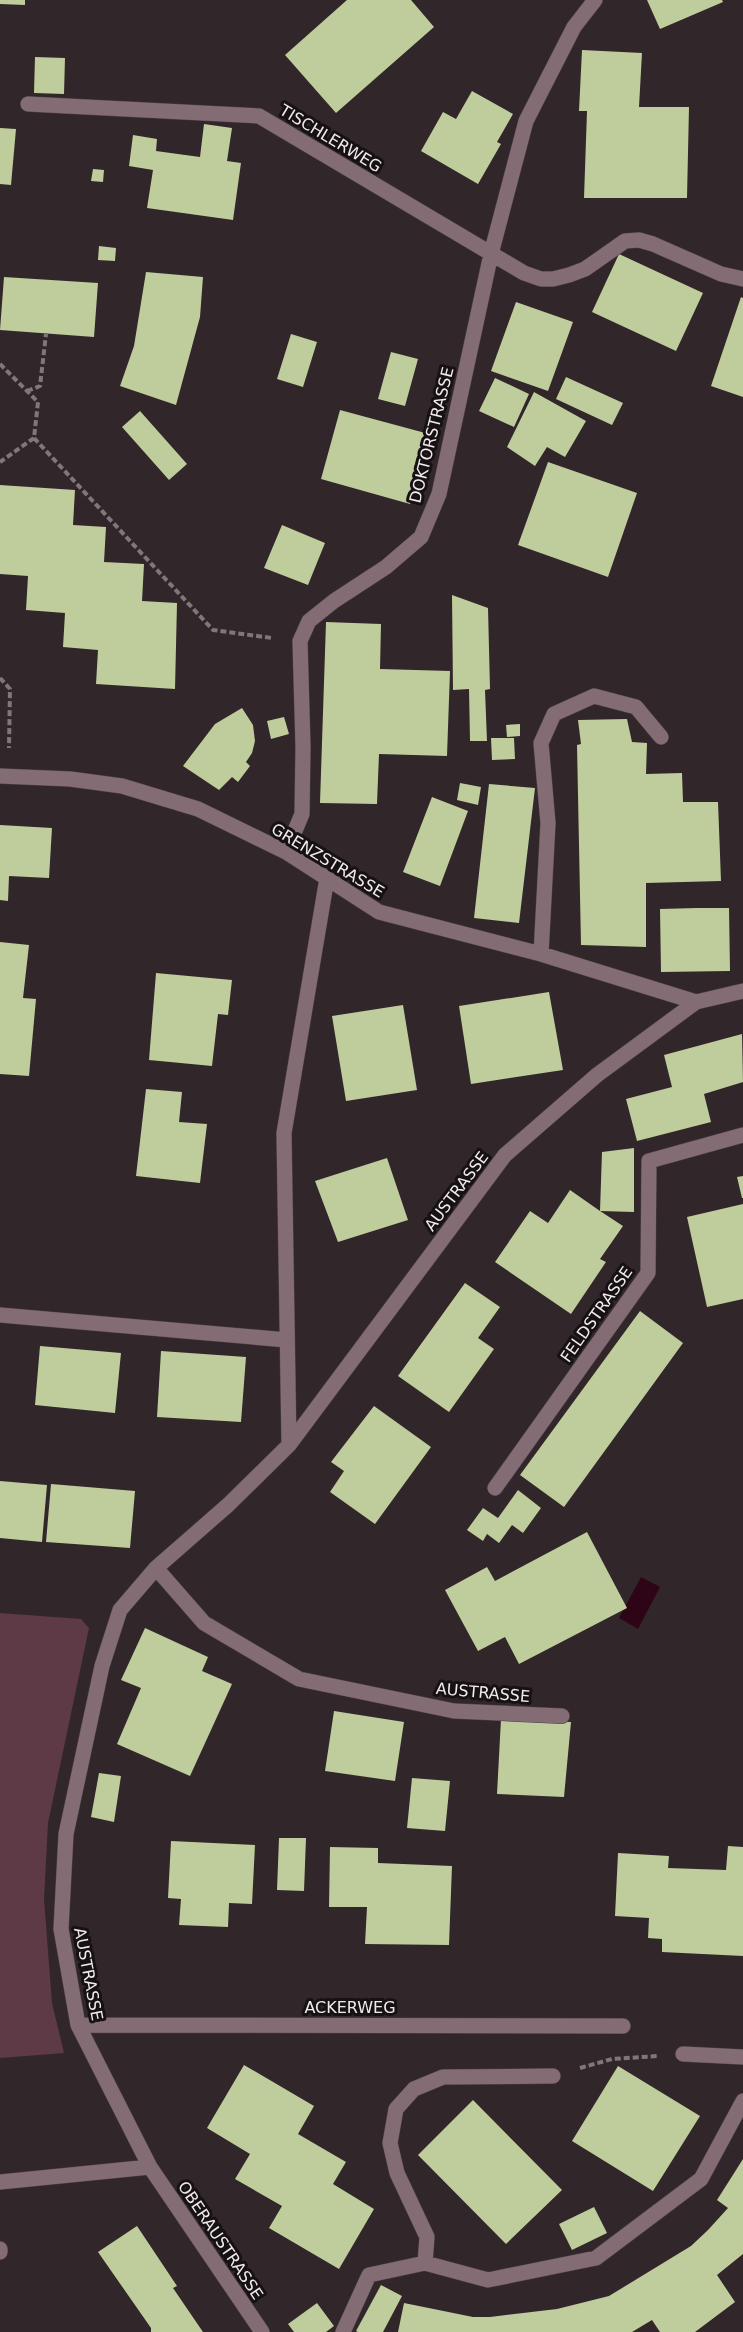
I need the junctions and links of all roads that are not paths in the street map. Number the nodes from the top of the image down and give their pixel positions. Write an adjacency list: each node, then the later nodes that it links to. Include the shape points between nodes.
1 (595, 0): 3 (street, DOKTORSTRASSE, via 574,27 526,121)
2 (28, 104): 3 (street, TISCHLERWEG, via 259,116)
3 (491, 254): 4 (street, via 524,273 553,279 585,268 625,241 639,240 721,274); 7 (street, DOKTORSTRASSE, via 439,494 422,537 309,621 300,641 302,814)
4 (743, 279)
5 (661, 737): 9 (street, via 636,707 594,696 554,714 541,743 548,823)
6 (4, 776): 7 (street, GRENZSTRASSE, via 122,786 198,809)
7 (286, 852): 8 (street, GRENZSTRASSE)
8 (327, 878): 9 (street, GRENZSTRASSE, via 379,912); 14 (street, via 284,1133)
9 (542, 954): 11 (street, GRENZSTRASSE)
10 (743, 991): 11 (street)
11 (696, 1002): 15 (street, AUSTRASSE, via 597,1075 505,1155)
12 (743, 1135): 16 (street, FELDSTRASSE, via 649,1161 648,1273)
13 (0, 1315): 14 (street)
14 (287, 1340): 15 (street)
15 (289, 1444): 17 (street, AUSTRASSE, via 228,1505)
16 (495, 1488)
17 (156, 1568): 18 (street, AUSTRASSE, via 204,1623 299,1679 454,1712); 19 (street, AUSTRASSE, via 120,1610 102,1666 66,1834 61,1929)
18 (562, 1716)
19 (78, 2025): 20 (street, ACKERWEG); 25 (street, AUSTRASSE)
20 (623, 2026)
21 (683, 2054): 22 (street)
22 (743, 2057)
23 (553, 2076): 27 (street, via 443,2077 414,2090 396,2109 390,2143 397,2173 427,2237)
24 (743, 2101): 27 (street, via 701,2179 596,2258 488,2280)
25 (150, 2167): 26 (street); 28 (street, OBERAUSTRASSE)
26 (0, 2182)
27 (425, 2263): 29 (street, via 369,2275)
28 (262, 2332)
29 (343, 2332)

